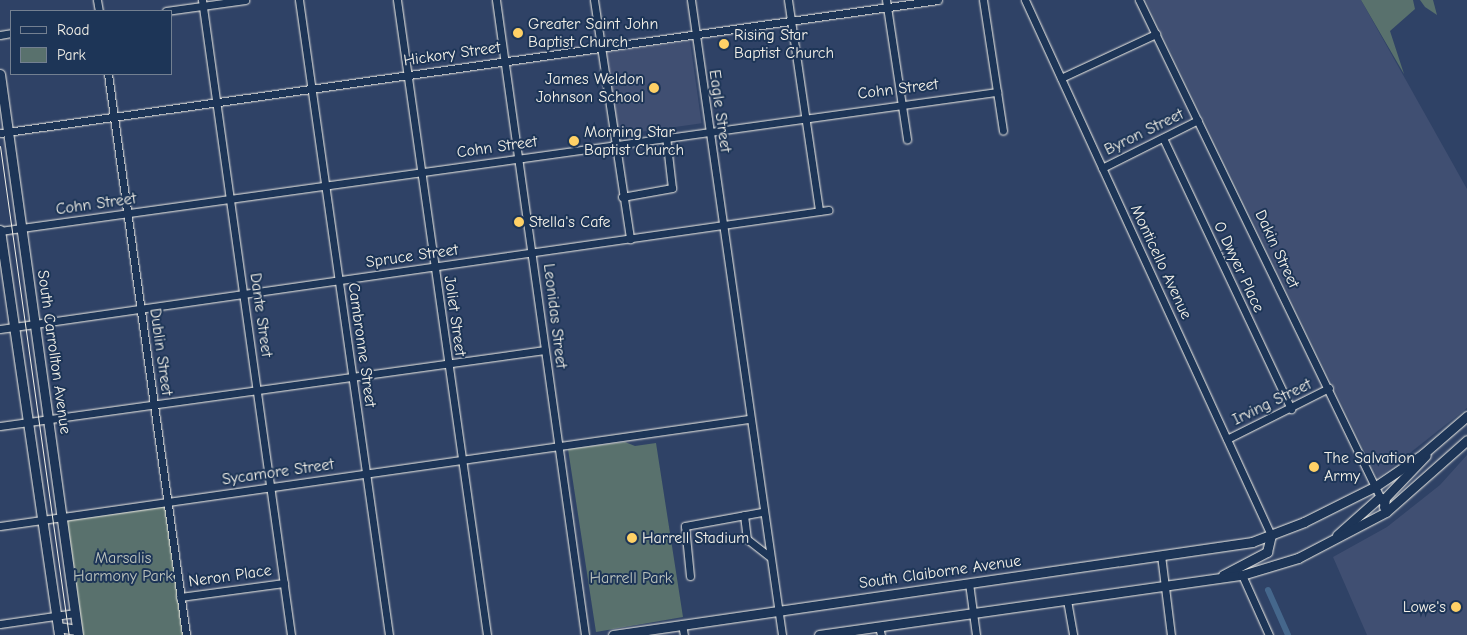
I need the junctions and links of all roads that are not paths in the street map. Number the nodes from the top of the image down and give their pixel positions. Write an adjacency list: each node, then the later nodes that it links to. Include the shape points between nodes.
1 (244, 0): 12 (street)
2 (299, 0): 24 (street, Cambronne Street)
3 (397, 0): 21 (street, Joliet Street)
4 (496, 0): 19 (street, Leonidas Street)
5 (594, 0): 18 (street)
6 (691, 0): 16 (street, Eagle Street)
7 (788, 0): 15 (street)
8 (938, 0): 13 (street, Hickory Street)
9 (983, 0): 25 (street)
10 (1026, 0): 23 (street, Monticello Avenue)
11 (1140, 0): 17 (street, Dakin Street)
12 (202, 3): 14 (street); 26 (street, Dante Street)
13 (887, 4): 15 (street, Hickory Street); 27 (street)
14 (170, 10)
15 (791, 20): 16 (street, Hickory Street); 29 (street)
16 (695, 33): 18 (street, Hickory Street); 31 (street, Eagle Street)
17 (1156, 34): 23 (street); 30 (street, Dakin Street)
18 (600, 47): 19 (street, Hickory Street); 37 (street)
19 (504, 61): 21 (street, Hickory Street); 38 (street, Leonidas Street)
20 (0, 74): 33 (main road, South Carrollton Avenue)
21 (407, 74): 24 (street, Hickory Street); 40 (street, Joliet Street)
22 (108, 75): 28 (street, Dublin Street)
23 (1061, 78): 39 (street, Monticello Avenue)
24 (312, 88): 26 (street, Hickory Street); 41 (street, Cambronne Street)
25 (997, 92): 27 (street, Cohn Street); 32 (street)
26 (216, 102): 28 (street, Hickory Street); 43 (street, Dante Street)
27 (903, 102): 29 (street, Cohn Street); 36 (street)
28 (114, 116): 33 (street, Hickory Street); 46 (street, Dublin Street)
29 (804, 116): 31 (street, Cohn Street); 45 (street)
30 (1198, 120): 35 (street, Byron Street); 62 (street, Dakin Street)
31 (709, 130): 34 (street, Cohn Street); 47 (street, Eagle Street)
32 (1004, 130)
33 (4, 132): 48 (main road, South Carrollton Avenue)
34 (666, 136): 37 (street, Cohn Street); 42 (street, via 671,190)
35 (1163, 138): 39 (street, Byron Street); 65 (street, O Dwyer Place)
36 (906, 139)
37 (614, 144): 38 (street, Cohn Street); 42 (street)
38 (518, 158): 40 (street, Cohn Street); 51 (street, Leonidas Street)
39 (1102, 168): 71 (street, Monticello Avenue)
40 (421, 172): 41 (street, Cohn Street); 52 (street, Joliet Street)
41 (326, 185): 43 (street, Cohn Street); 53 (street, Cambronne Street)
42 (622, 197): 50 (street)
43 (230, 198): 46 (street, Cohn Street); 54 (street, Dante Street)
44 (828, 210): 45 (street, Spruce Street)
45 (819, 212): 47 (street, Spruce Street)
46 (127, 213): 48 (street, Cohn Street); 55 (street, Dublin Street)
47 (724, 225): 50 (street, Spruce Street); 67 (street, Eagle Street)
48 (22, 228): 49 (street, Cohn Street); 56 (main road, South Carrollton Avenue)
49 (0, 231): 57 (main road)
50 (630, 239): 51 (street, Spruce Street)
51 (533, 253): 52 (street, Spruce Street); 59 (street, Leonidas Street)
52 (434, 267): 53 (street, Spruce Street); 60 (street, Joliet Street)
53 (339, 280): 54 (street, Spruce Street); 61 (street, Cambronne Street)
54 (244, 294): 55 (street, Spruce Street); 63 (street, Dante Street)
55 (141, 309): 56 (street, Spruce Street); 64 (street, Dublin Street)
56 (35, 324): 57 (street, Spruce Street); 68 (main road, South Carrollton Avenue)
57 (14, 327): 58 (street, Spruce Street); 69 (main road)
58 (0, 328)
59 (545, 350): 60 (street); 73 (street, Leonidas Street)
60 (448, 363): 61 (street); 75 (street, Joliet Street)
61 (353, 376): 63 (street); 76 (street, Cambronne Street)
62 (1329, 388): 65 (street, Irving Street); 77 (street, Dakin Street)
63 (258, 389): 64 (street); 78 (street, Dante Street)
64 (154, 404): 68 (street); 80 (street, Dublin Street)
65 (1291, 409): 71 (street, Irving Street)
66 (1467, 416): 74 (main road)
67 (748, 419): 73 (street, Sycamore Street); 82 (street, Eagle Street)
68 (48, 420): 69 (street); 84 (main road, South Carrollton Avenue)
69 (27, 423): 70 (street); 85 (main road)
70 (0, 426)
71 (1227, 439): 87 (street, Monticello Avenue)
72 (1467, 440): 81 (main road)
73 (559, 446): 75 (street, Sycamore Street); 112 (street, Leonidas Street)
74 (1428, 450): 77 (main road, South Claiborne Avenue); 81 (main road, via 1418,466 1385,498)
75 (462, 461): 76 (street, Sycamore Street); 111 (street, Joliet Street)
76 (366, 473): 78 (street, Sycamore Street); 110 (street, Cambronne Street)
77 (1376, 486): 79 (street, Dakin Street); 87 (main road, South Claiborne Avenue)
78 (270, 487): 80 (street, Sycamore Street); 95 (street, Dante Street)
79 (1380, 497): 81 (street, Dakin Street); 88 (main road)
80 (168, 501): 84 (street, Sycamore Street); 97 (street, Dublin Street)
81 (1385, 509): 88 (main road)
82 (762, 512): 83 (street); 90 (street, Eagle Street)
83 (744, 515): 90 (street, via 747,539); 92 (street, via 685,526)
84 (62, 517): 85 (street, Sycamore Street); 100 (main road, South Carrollton Avenue)
85 (41, 520): 86 (street, Sycamore Street); 102 (main road)
86 (0, 526)
87 (1271, 536): 89 (main road, South Claiborne Avenue); 93 (main road, via 1267,552)
88 (1333, 542): 91 (main road)
89 (1162, 555): 94 (main road, South Claiborne Avenue); 96 (street)
90 (769, 556): 99 (street, Eagle Street)
91 (1242, 575): 93 (main road); 120 (street)
92 (690, 576)
93 (1216, 578): 96 (main road)
94 (969, 582): 99 (main road, South Claiborne Avenue); 101 (street)
95 (284, 583): 97 (street, Neron Place); 109 (street, Dante Street)
96 (1164, 586): 98 (main road); 119 (street)
97 (180, 597): 108 (street, Dublin Street)
98 (1067, 600): 101 (main road); 118 (street)
99 (778, 610): 104 (main road, South Claiborne Avenue); 115 (street)
100 (75, 613): 102 (street); 107 (main road, South Carrollton Avenue)
101 (973, 613): 106 (main road); 117 (street)
102 (56, 616): 103 (street); 105 (main road)
103 (0, 624)
104 (682, 624): 113 (main road, South Claiborne Avenue); 114 (street)
105 (58, 631): 107 (main road)
106 (880, 631): 116 (main road)
107 (78, 632)
108 (186, 635)
109 (291, 635)
110 (389, 635)
111 (487, 635)
112 (585, 635)
113 (613, 635)
114 (684, 635)
115 (782, 635)
116 (819, 635)
117 (976, 635)
118 (1073, 635)
119 (1172, 635)
120 (1269, 635)

